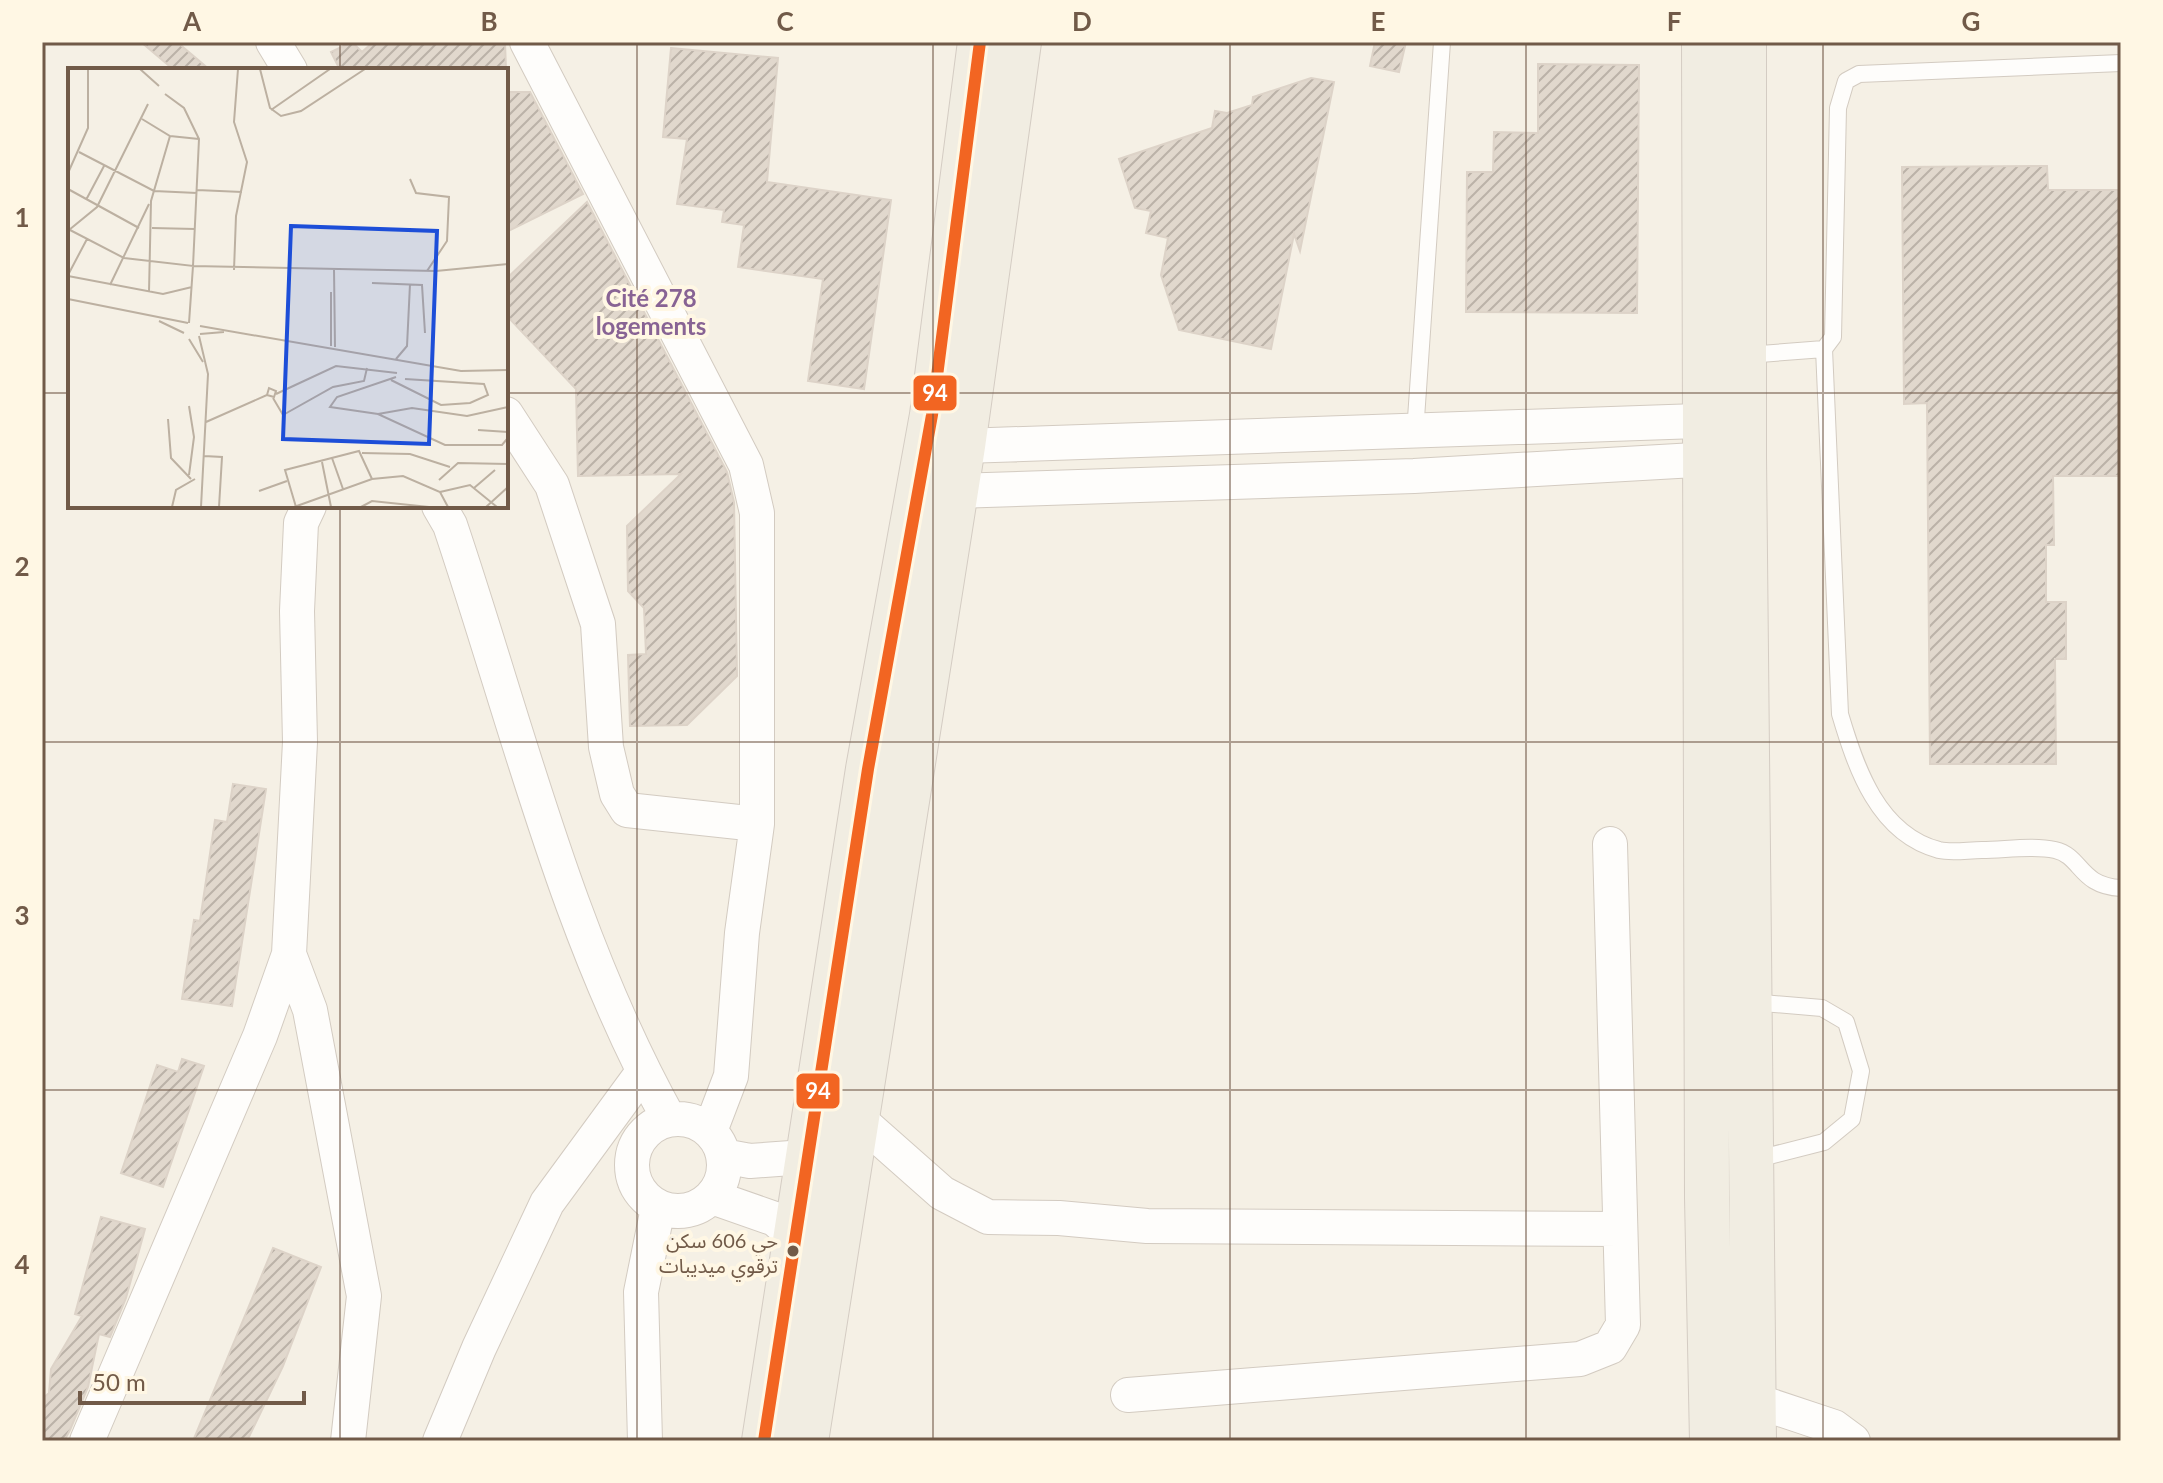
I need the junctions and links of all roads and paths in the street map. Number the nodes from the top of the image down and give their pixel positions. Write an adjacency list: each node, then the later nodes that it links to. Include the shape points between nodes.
1 (273, 42): 9 (street)
2 (527, 42): 20 (street, via 746,465 757,513)
3 (980, 42): 29 (main road, via 932,415)
4 (1019, 42): 15 (main road)
5 (1442, 42): 13 (lane)
6 (1704, 42): 14 (main road)
7 (1744, 42): 11 (main road)
8 (2121, 63): 10 (lane, via 1859,74 1846,81 1838,108 1833,337)
9 (289, 68)
10 (1824, 349): 11 (lane); 22 (lane, via 1840,714 1853,760 1872,797 1900,833 1940,850 2056,850 2073,860 2086,878)
11 (1744, 355): 14 (main road)
12 (508, 417): 20 (street, via 552,485 598,624 606,747 617,794 627,810)
13 (1415, 433): 14 (street); 15 (street); 16 (street)
14 (1725, 439): 16 (street); 24 (main road); 32 (main road)
15 (963, 446): 17 (main road)
16 (1414, 476): 17 (street)
17 (955, 491): 26 (main road)
18 (308, 508): 23 (street, via 301,523 297,611 300,742)
19 (440, 508): 25 (street, via 465,569 558,862 606,992)
20 (757, 824): 28 (street, via 731,1076)
21 (1610, 844): 34 (street)
22 (2121, 888)
23 (289, 954): 38 (street, via 260,1036); 39 (street, via 310,1010 364,1296)
24 (1749, 1002): 30 (main road); 30 (lane, via 1822,1008 1846,1022 1861,1071 1852,1119 1824,1142)
25 (643, 1072): 27 (street); 40 (street, via 547,1203)
26 (856, 1117): 34 (street, via 942,1193 988,1217 1147,1226); 43 (main road)
27 (669, 1119): 28 (street, via 698,1122); 33 (street, via 643,1133 631,1160 637,1188)
28 (717, 1143): 29 (street, via 750,1161); 31 (street, via 724,1171)
29 (805, 1157): 35 (main road)
30 (1750, 1179): 32 (main road); 37 (main road)
31 (712, 1197): 33 (street, via 687,1211); 35 (street, via 763,1214)
32 (1707, 1198): 44 (main road)
33 (658, 1208): 41 (street, via 641,1292)
34 (1620, 1229): 36 (street, via 1623,1325 1610,1347 1580,1359)
35 (794, 1236): 42 (main road)
36 (1128, 1395)
37 (1753, 1420): 45 (street, via 1787,1408 1834,1427)
38 (87, 1441)
39 (348, 1441)
40 (440, 1441)
41 (645, 1441)
42 (764, 1441)
43 (806, 1441)
44 (1712, 1441)
45 (1853, 1441)

